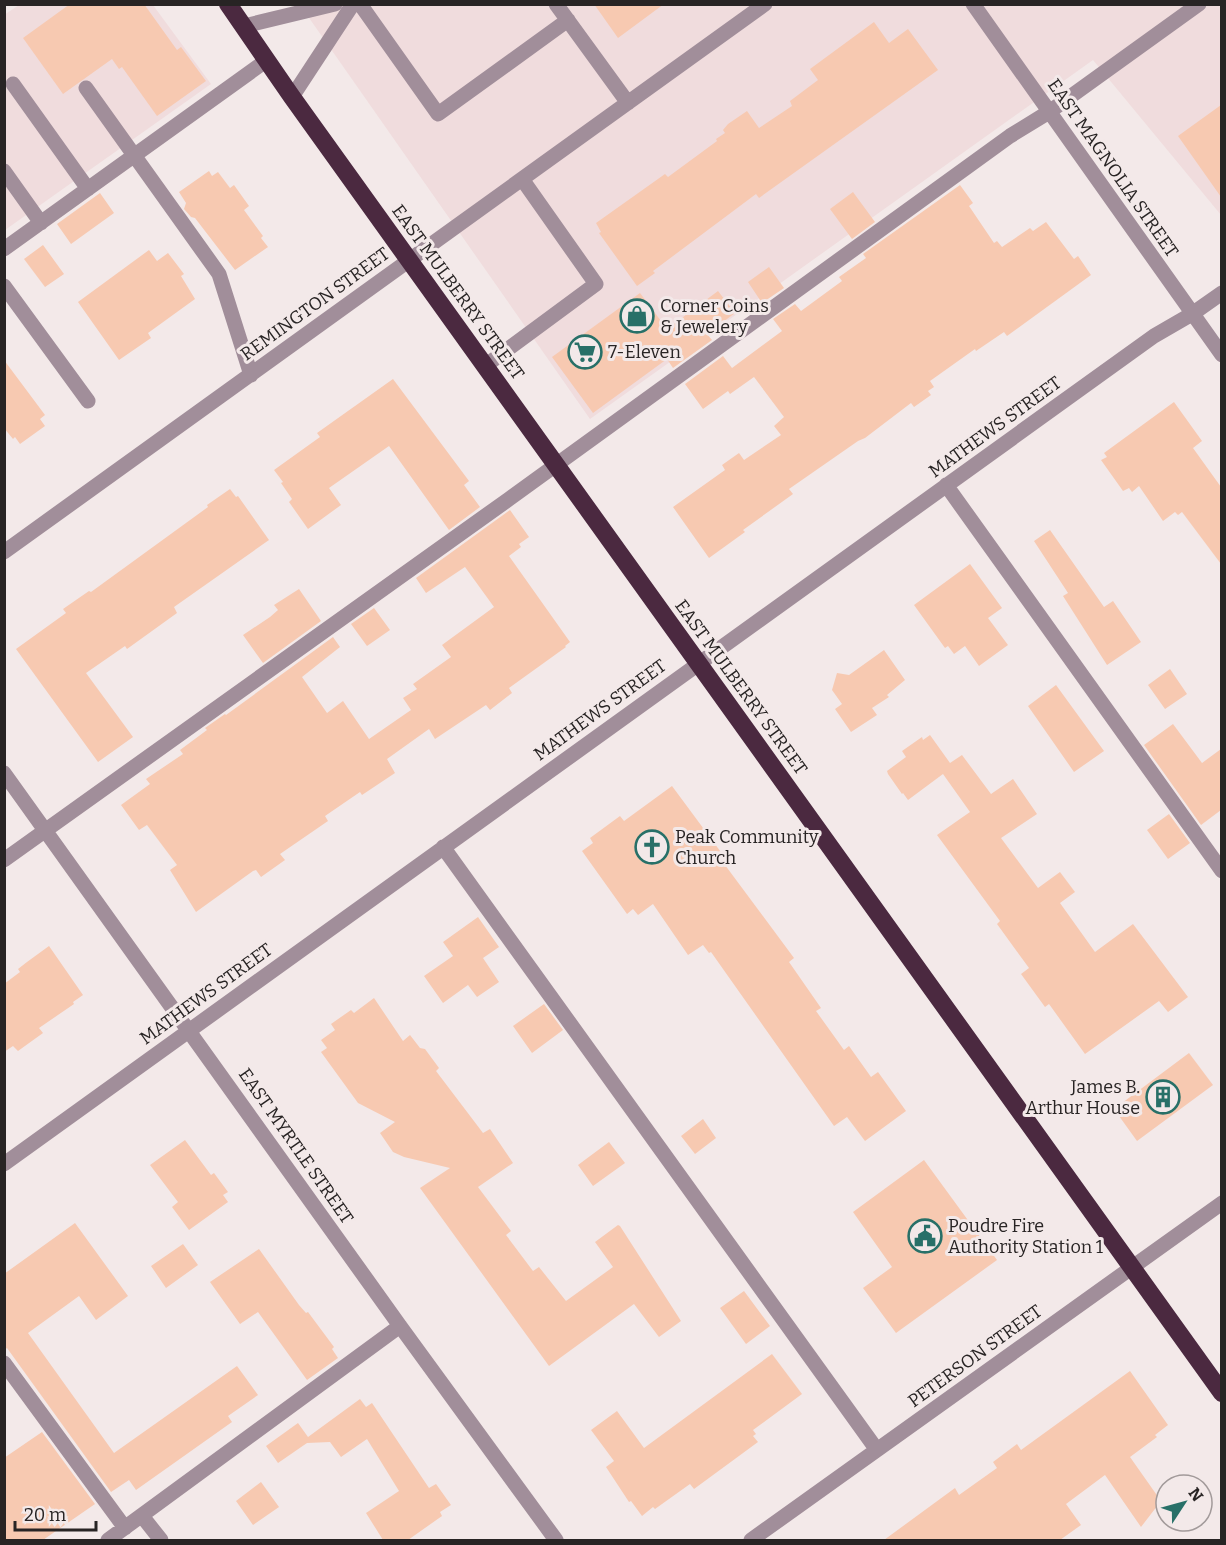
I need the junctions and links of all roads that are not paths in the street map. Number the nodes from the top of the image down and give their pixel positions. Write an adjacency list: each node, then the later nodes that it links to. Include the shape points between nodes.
1 (228, 4): 10 (highway, EAST MULBERRY STREET)
2 (335, 4): 10 (street)
3 (353, 4): 14 (street)
4 (360, 4): 9 (street, via 438,114)
5 (556, 4): 9 (street)
6 (765, 4): 15 (street, REMINGTON STREET)
7 (973, 4): 16 (street, EAST MAGNOLIA STREET)
8 (1199, 4): 16 (street)
9 (568, 20): 15 (street)
10 (244, 26): 11 (highway, EAST MULBERRY STREET)
11 (267, 60): 14 (highway, EAST MULBERRY STREET); 17 (street)
12 (13, 84): 20 (street)
13 (86, 88): 17 (street)
14 (292, 97): 23 (highway, EAST MULBERRY STREET)
15 (628, 103): 19 (street, REMINGTON STREET)
16 (1049, 112): 26 (street, EAST MAGNOLIA STREET); 31 (street, via 1010,136)
17 (134, 156): 20 (street); 29 (street, via 219,274)
18 (4, 171): 21 (street)
19 (522, 179): 23 (street, REMINGTON STREET); 28 (street, via 596,284)
20 (88, 189): 21 (street)
21 (41, 223): 22 (street)
22 (4, 249)
23 (409, 261): 28 (highway, EAST MULBERRY STREET); 29 (street, REMINGTON STREET)
24 (4, 286): 30 (street)
25 (1221, 293): 26 (street, MATHEWS STREET)
26 (1192, 314): 27 (street, EAST MAGNOLIA STREET); 32 (street, MATHEWS STREET, via 1154,336)
27 (1221, 355)
28 (485, 366): 31 (highway, EAST MULBERRY STREET)
29 (251, 375): 33 (street, REMINGTON STREET)
30 (88, 401)
31 (556, 465): 34 (highway, EAST MULBERRY STREET); 36 (street)
32 (946, 485): 34 (street, MATHEWS STREET); 39 (street)
33 (4, 552)
34 (698, 664): 37 (street, MATHEWS STREET); 43 (highway, EAST MULBERRY STREET)
35 (4, 773): 36 (street, EAST MYRTLE STREET)
36 (46, 830): 38 (street); 40 (street, EAST MYRTLE STREET)
37 (443, 847): 40 (street, MATHEWS STREET); 47 (street)
38 (4, 860)
39 (1221, 871)
40 (189, 1030): 41 (street, MATHEWS STREET); 44 (street, EAST MYRTLE STREET)
41 (4, 1164)
42 (1221, 1203): 43 (street, PETERSON STREET)
43 (1131, 1267): 46 (highway, EAST MULBERRY STREET); 47 (street, PETERSON STREET)
44 (400, 1326): 48 (street); 52 (street, EAST MYRTLE STREET)
45 (4, 1363): 49 (street)
46 (1221, 1393)
47 (877, 1450): 53 (street, PETERSON STREET)
48 (142, 1516): 49 (street); 51 (street)
49 (125, 1528): 50 (street)
50 (108, 1540)
51 (160, 1540)
52 (556, 1540)
53 (751, 1540)

